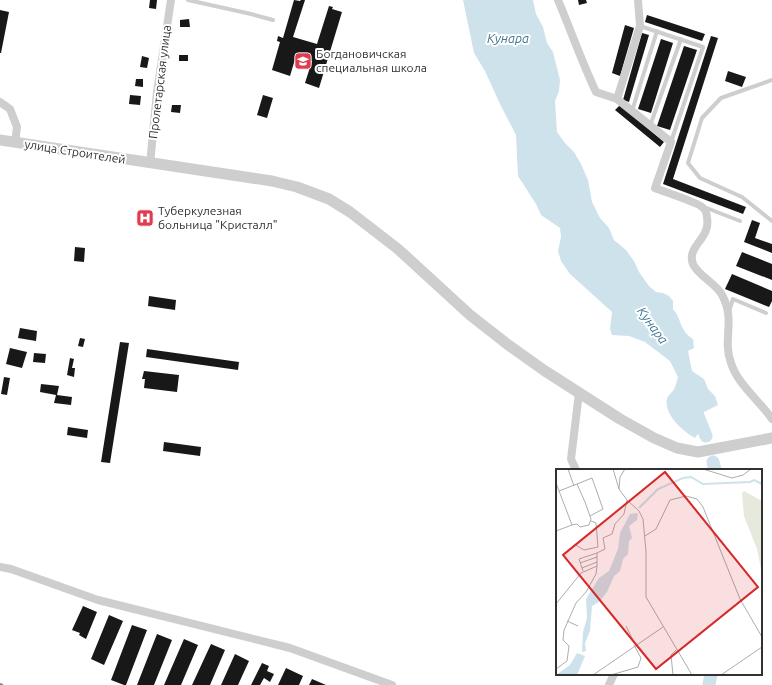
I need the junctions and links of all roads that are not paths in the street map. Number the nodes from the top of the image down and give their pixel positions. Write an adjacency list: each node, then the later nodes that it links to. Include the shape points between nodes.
1 (171, 0): 17 (street, Пролетарская улица)
2 (188, 0): 5 (lane)
3 (558, 0): 10 (street, via 596,92)
4 (638, 0): 6 (street)
5 (273, 20)
6 (640, 26): 7 (lane); 10 (street)
7 (657, 31): 8 (lane); 12 (lane)
8 (680, 39): 13 (lane); 15 (lane, via 703,47)
9 (772, 80): 19 (lane, via 721,98 702,118 688,163 700,178 742,197)
10 (617, 99): 12 (street)
11 (0, 102): 16 (street, via 10,108 18,127)
12 (632, 112): 13 (street)
13 (650, 126): 15 (street)
14 (0, 140): 16 (street, улица Строителей)
15 (671, 142): 18 (street, via 655,188)
16 (15, 143): 17 (street, улица Строителей)
17 (150, 164): 23 (street, улица Строителей, via 272,181 328,199 398,248 470,315 501,339)
18 (702, 206): 20 (lane); 21 (street, via 707,215 708,225 704,237 693,251 694,266 722,294)
19 (772, 221)
20 (740, 222)
21 (729, 310): 22 (lane, via 733,298); 24 (street, via 727,344 730,363 738,378)
22 (766, 313)
23 (579, 393): 25 (street, улица Строителей, via 620,419 677,448 698,452); 26 (street, via 571,458)
24 (772, 419)
25 (772, 438)
26 (576, 469)
27 (0, 567): 29 (street, via 98,600 290,648)
28 (614, 675): 30 (street)
29 (392, 685)
30 (609, 685)

